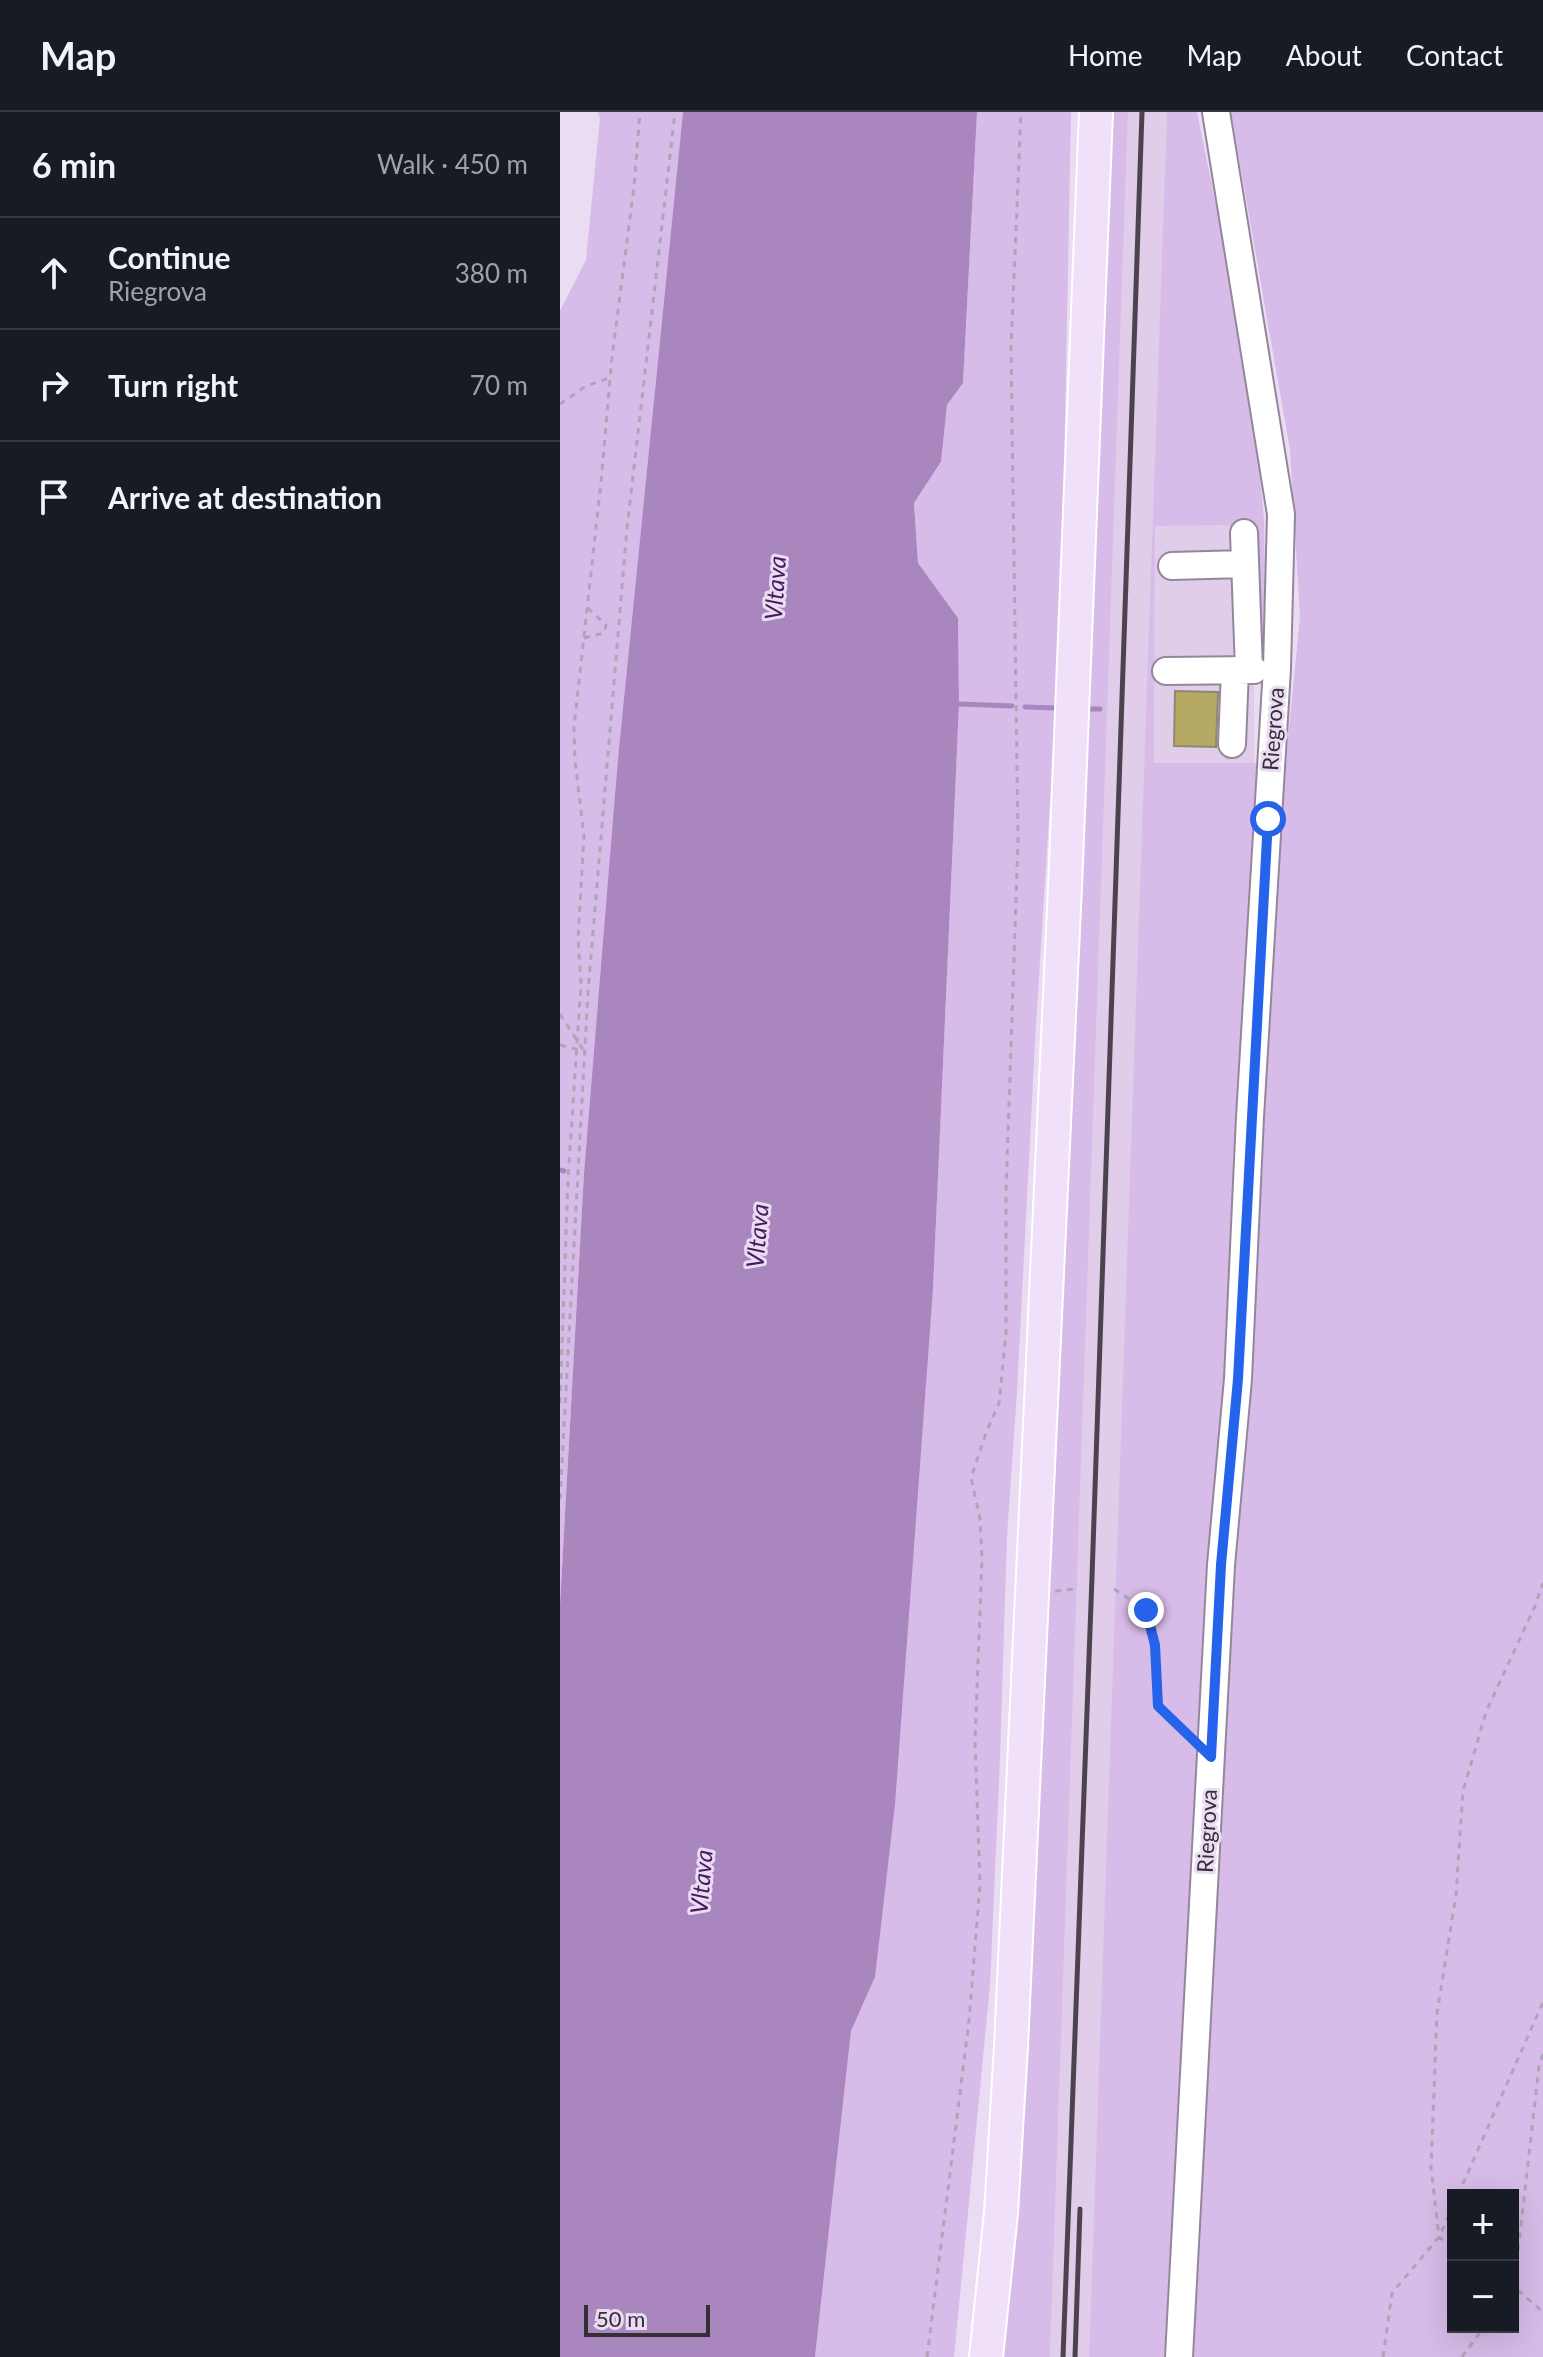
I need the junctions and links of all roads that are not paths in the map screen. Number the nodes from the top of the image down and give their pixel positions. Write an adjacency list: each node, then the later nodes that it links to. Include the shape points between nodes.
1 (1096, 112): 9 (main road, via 1012,2030)
2 (1216, 112): 10 (street, Riegrova, via 1281,514 1238,1379 1221,1565)
3 (1244, 533): 4 (street)
4 (1244, 564): 5 (street); 6 (street)
5 (1172, 566)
6 (1246, 670): 7 (street); 8 (street)
7 (1166, 671)
8 (1232, 744)
9 (986, 2357)
10 (1179, 2357)

